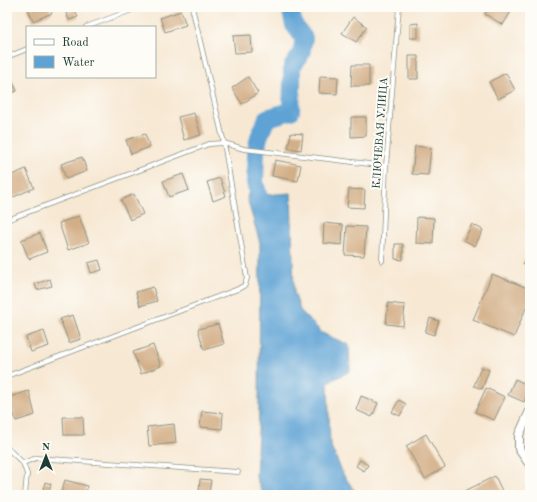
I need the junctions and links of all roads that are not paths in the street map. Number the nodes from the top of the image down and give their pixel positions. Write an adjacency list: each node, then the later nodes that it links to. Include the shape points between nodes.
1 (140, 7): 4 (lane)
2 (192, 7): 7 (lane)
3 (399, 7): 8 (lane, КЛЮЧЕВАЯ УЛИЦА)
4 (89, 26)
5 (26, 49): 6 (lane)
6 (7, 57)
7 (224, 143): 8 (lane, via 244,150); 9 (lane, via 209,144); 11 (lane, via 247,278 245,285)
8 (386, 166): 10 (lane, КЛЮЧЕВАЯ УЛИЦА)
9 (7, 220)
10 (382, 261)
11 (7, 376)
12 (530, 411): 15 (street, via 519,435 519,449)
13 (7, 448): 14 (lane)
14 (23, 463): 16 (lane, via 36,458); 17 (lane, via 27,474)
15 (530, 465)
16 (238, 472)
17 (25, 495)

